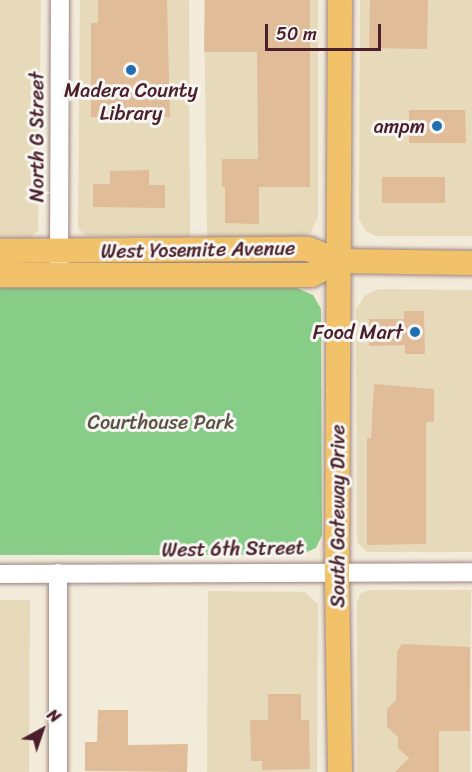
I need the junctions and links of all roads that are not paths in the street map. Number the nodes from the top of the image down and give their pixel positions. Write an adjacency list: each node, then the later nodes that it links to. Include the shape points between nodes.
1 (60, 0): 6 (street, North G Street)
2 (340, 0): 4 (main road, South Gateway Drive)
3 (0, 251): 6 (main road, West Yosemite Avenue)
4 (340, 261): 5 (main road); 6 (main road, West Yosemite Avenue, via 308,249); 8 (main road, South Gateway Drive)
5 (472, 262)
6 (59, 263): 7 (main road, West Yosemite Avenue)
7 (0, 275)
8 (337, 571): 9 (street, West 6th Street); 10 (street, West 6th Street); 13 (main road, South Gateway Drive)
9 (469, 572)
10 (57, 573): 11 (street, West 6th Street); 12 (street)
11 (0, 574)
12 (58, 772)
13 (340, 772)

